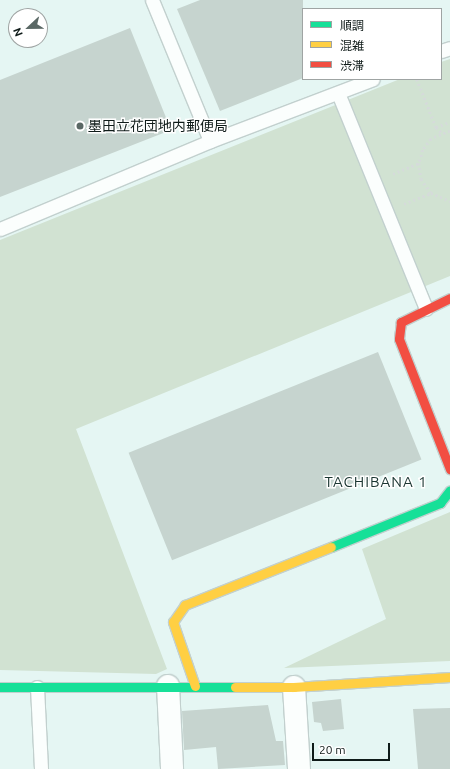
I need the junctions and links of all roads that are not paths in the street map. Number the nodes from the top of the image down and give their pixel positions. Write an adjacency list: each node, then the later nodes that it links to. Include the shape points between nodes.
1 (152, 0): 4 (lane)
2 (372, 80): 3 (lane)
3 (338, 94): 4 (lane); 7 (lane)
4 (210, 141): 5 (lane)
5 (0, 229)
6 (450, 298): 7 (street)
7 (426, 309): 8 (street, via 401,322 399,339)
8 (450, 469)
9 (450, 490): 12 (street, via 440,503 185,605 173,622)
10 (450, 676): 15 (street)
11 (168, 686): 12 (street); 14 (street); 17 (street)
12 (195, 686): 15 (street)
13 (0, 687): 14 (street)
14 (37, 687): 16 (lane)
15 (294, 687): 18 (street)
16 (41, 769)
17 (172, 769)
18 (299, 769)

